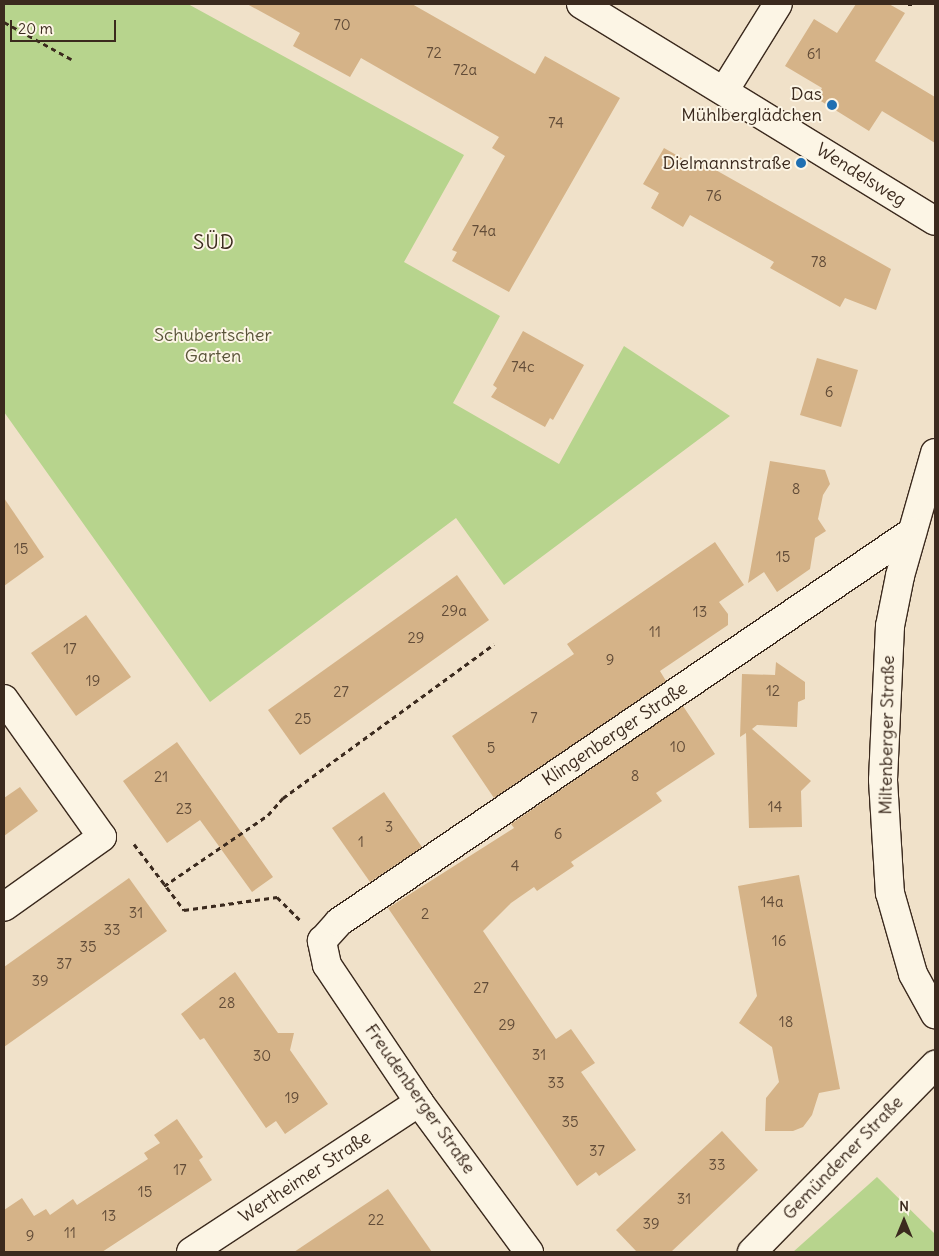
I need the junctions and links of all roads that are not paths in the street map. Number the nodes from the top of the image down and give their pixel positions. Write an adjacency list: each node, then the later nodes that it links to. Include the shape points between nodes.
1 (581, 4): 3 (street, Wendelsweg)
2 (778, 4): 3 (street)
3 (724, 91): 4 (street, Wendelsweg)
4 (935, 221)
5 (935, 453): 6 (street, Miltenberger Straße)
6 (912, 532): 9 (street, Klingenberger Straße, via 339,922); 10 (street, Miltenberger Straße, via 890,626 883,780 890,894 913,974)
7 (4, 699): 8 (street, via 102,837)
8 (4, 907)
9 (322, 941): 12 (street, Freudenberger Straße, via 327,965)
10 (935, 1014)
11 (935, 1065): 15 (street, Gemündener Straße)
12 (419, 1102): 13 (street, Wertheimer Straße); 14 (street, Freudenberger Straße)
13 (191, 1252)
14 (529, 1252)
15 (752, 1252)

